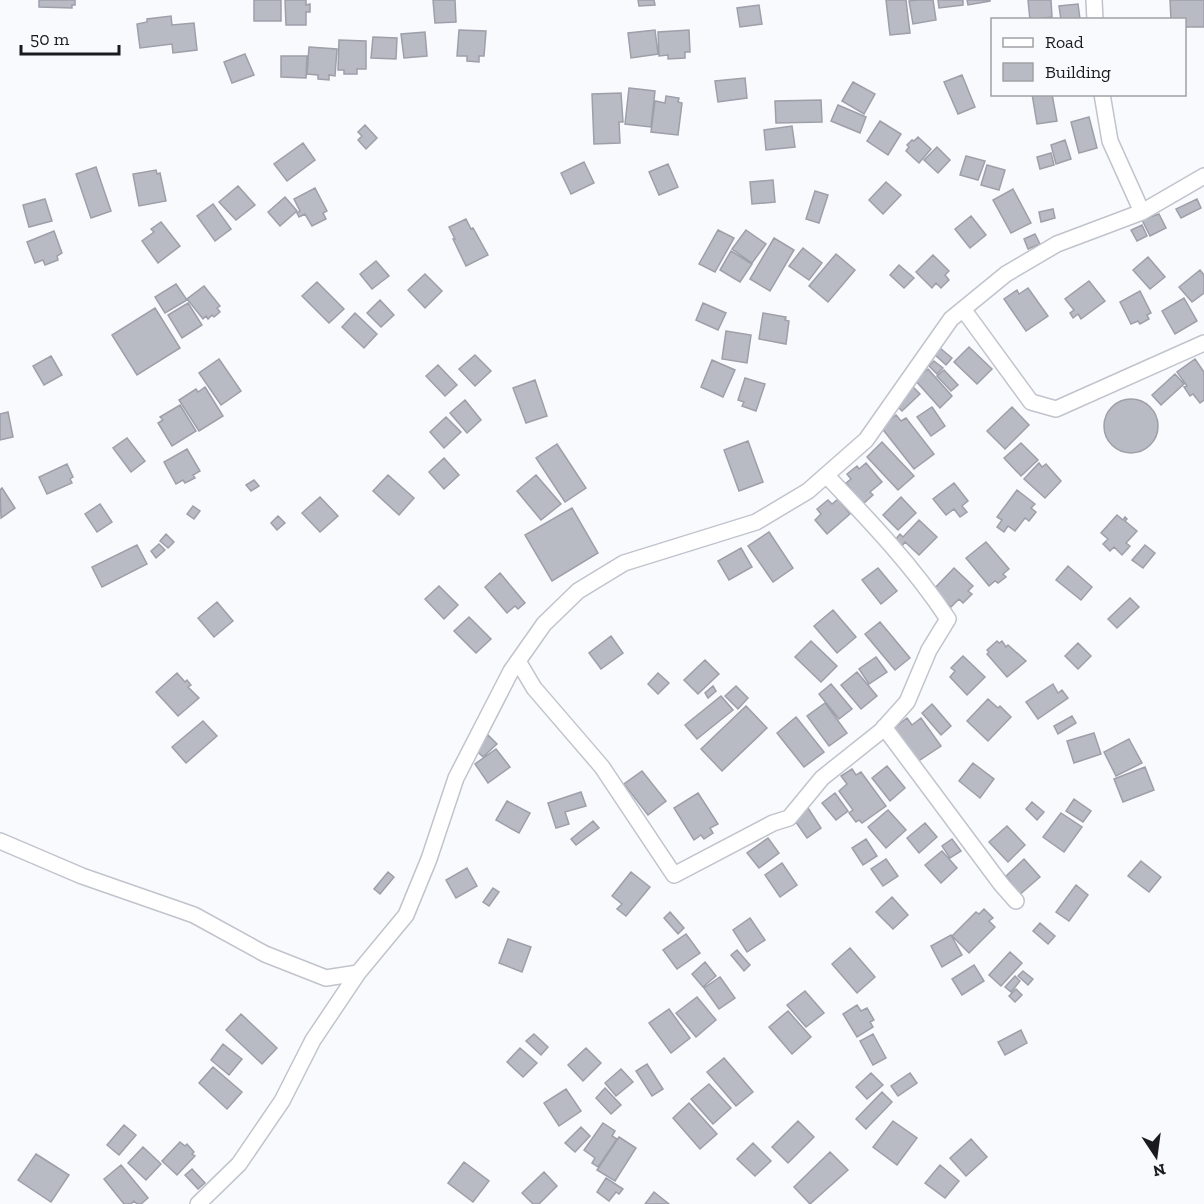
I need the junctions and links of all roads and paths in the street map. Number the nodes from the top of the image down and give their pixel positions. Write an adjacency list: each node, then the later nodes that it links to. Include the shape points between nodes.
1 (1094, 0): 2 (street)
2 (1095, 18)
3 (1102, 96): 5 (street, via 1110,141)
4 (1204, 177): 5 (street)
5 (1142, 212): 6 (street, via 1057,244 1006,274)
6 (963, 309): 7 (street, via 1031,402 1056,409); 8 (street, via 951,319 866,440)
7 (1204, 344)
8 (826, 475): 9 (street, via 756,522 624,563 578,591 544,624); 10 (street, via 925,584 948,619 906,702)
9 (518, 661): 10 (street, via 534,688 602,767 674,874 789,818 822,778); 13 (street, via 456,778 406,915)
10 (884, 727): 12 (street)
11 (0, 841): 13 (street, via 82,876 194,915 265,954 326,978)
12 (1016, 902)
13 (358, 973): 14 (street, via 313,1040 282,1101 239,1164)
14 (198, 1204)

